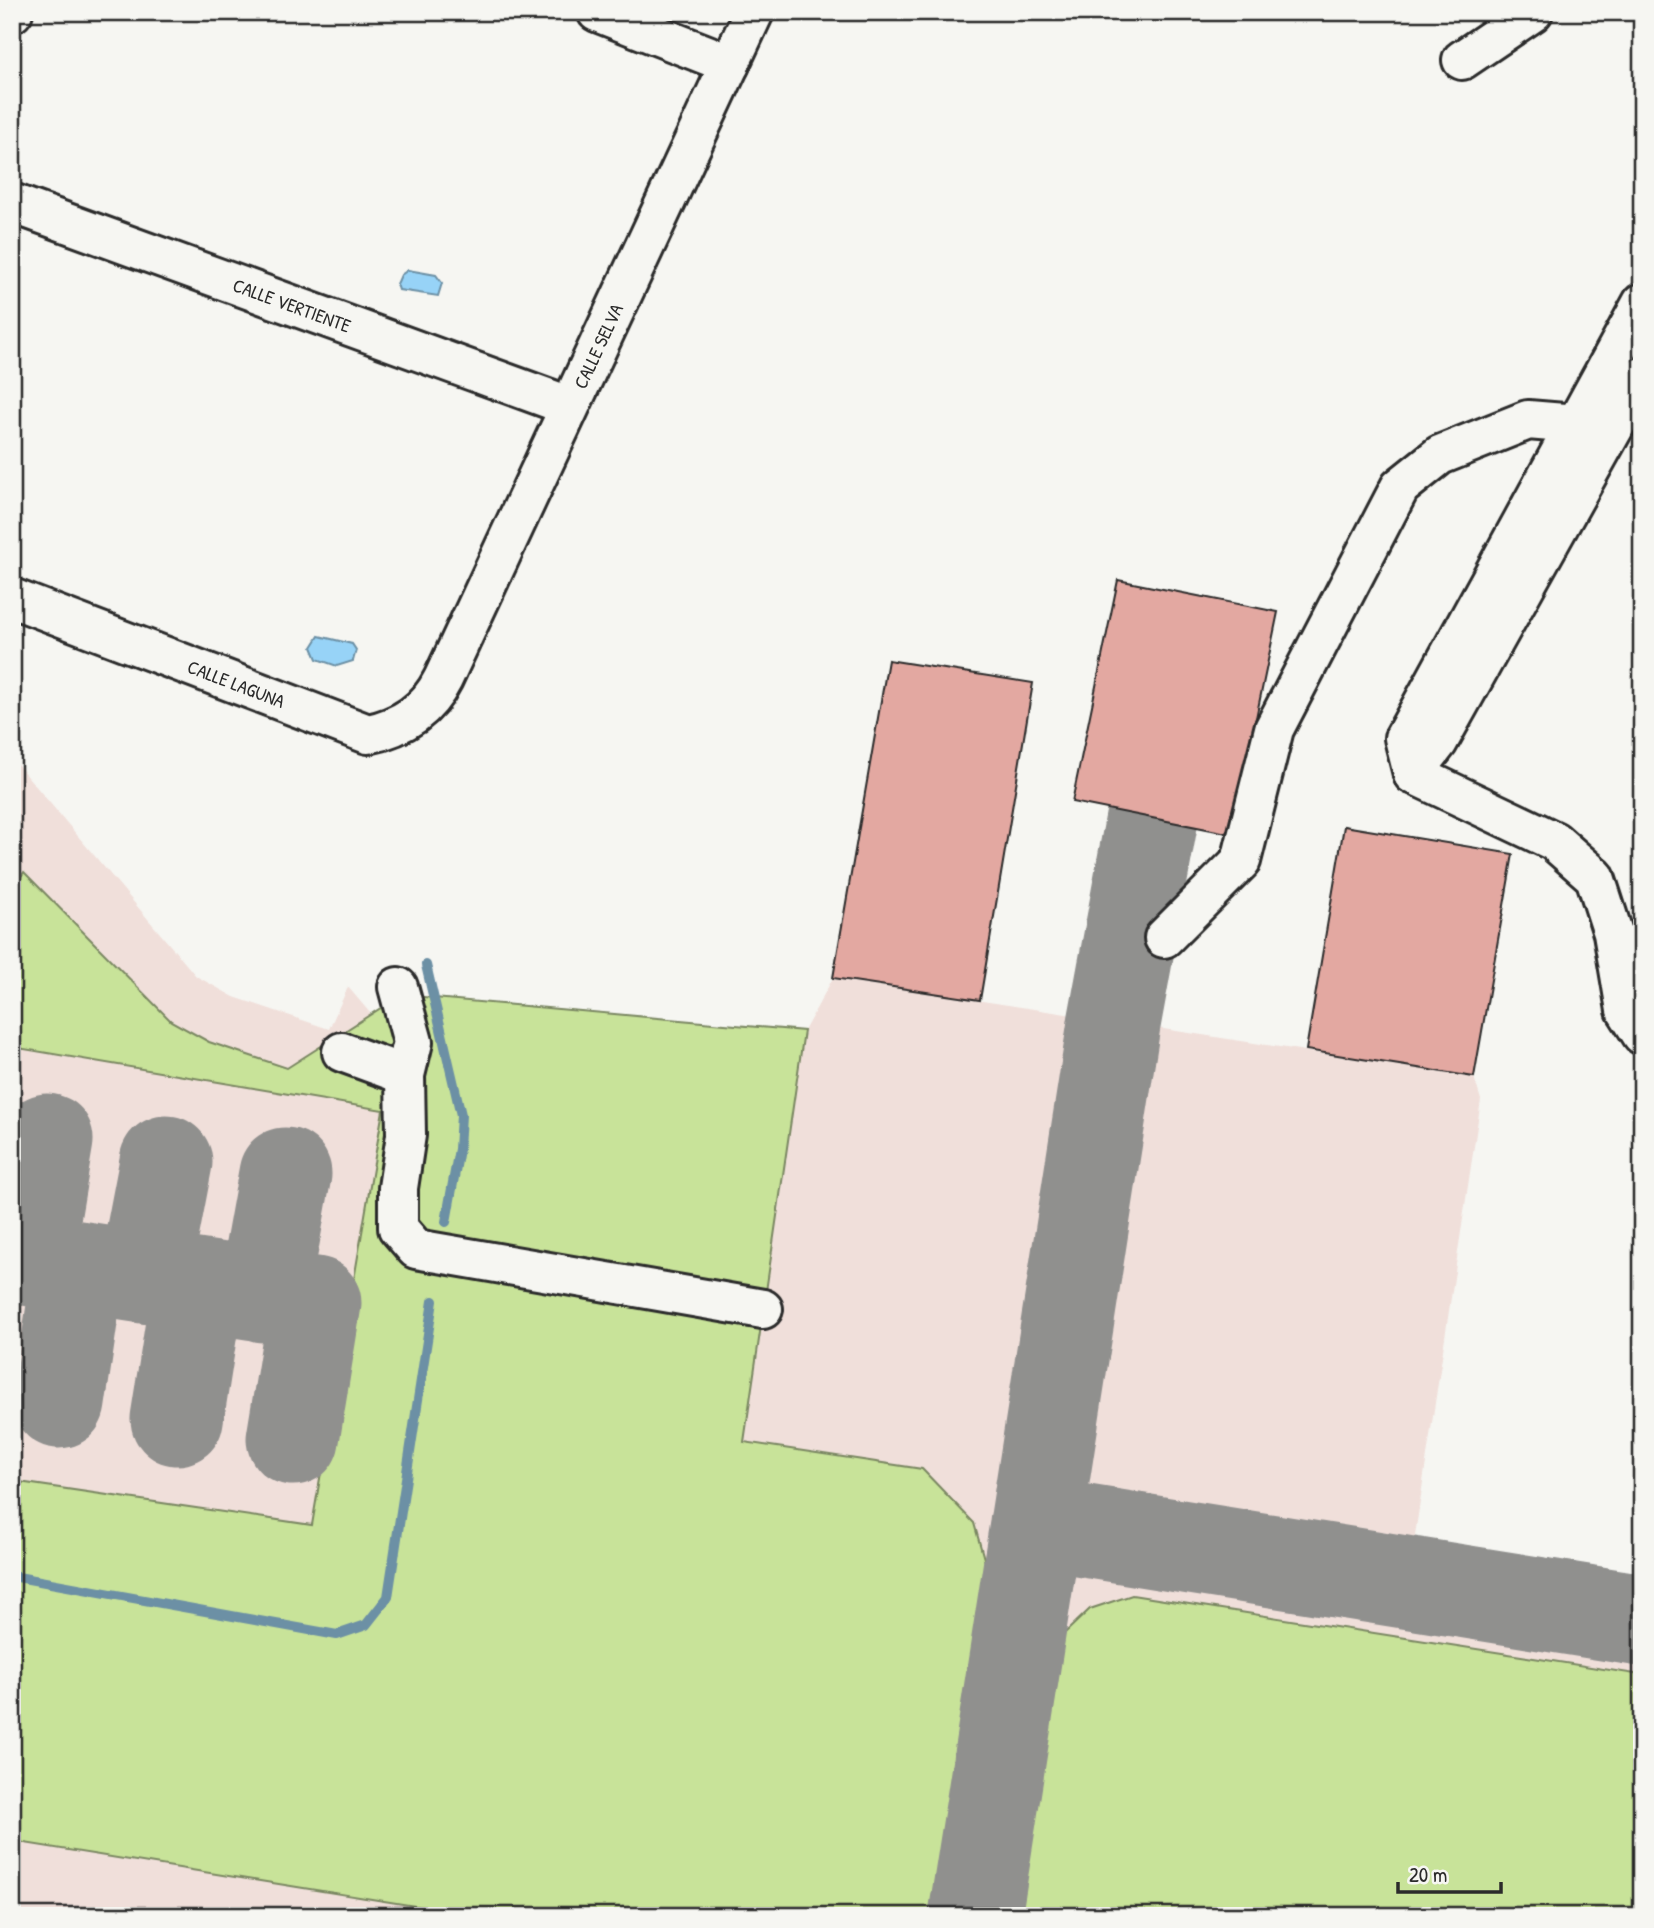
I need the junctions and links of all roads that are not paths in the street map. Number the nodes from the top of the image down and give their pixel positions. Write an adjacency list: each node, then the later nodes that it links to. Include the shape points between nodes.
1 (597, 12): 5 (street)
2 (754, 12): 5 (street, CALLE SELVA)
3 (1533, 12): 4 (street)
4 (1462, 60)
5 (730, 64): 9 (street, CALLE SELVA)
6 (12, 203): 9 (street, CALLE VERTIENTE)
7 (1642, 303): 10 (street)
8 (1642, 377): 10 (street)
9 (569, 406): 12 (street, CALLE SELVA)
10 (1592, 431): 13 (street, via 1528,420 1440,455 1400,487 1274,729 1241,861); 15 (street, via 1438,742 1413,774 1555,841 1595,877 1613,933 1626,1010)
11 (12, 598): 12 (street, CALLE LAGUNA, via 368,734 394,728 415,714 434,698)
12 (443, 679)
13 (1164, 938)
14 (398, 987): 17 (street, via 413,1042)
15 (1642, 1035)
16 (342, 1052): 17 (street)
17 (405, 1075): 18 (street, via 406,1135 398,1228 416,1249)
18 (763, 1309)

